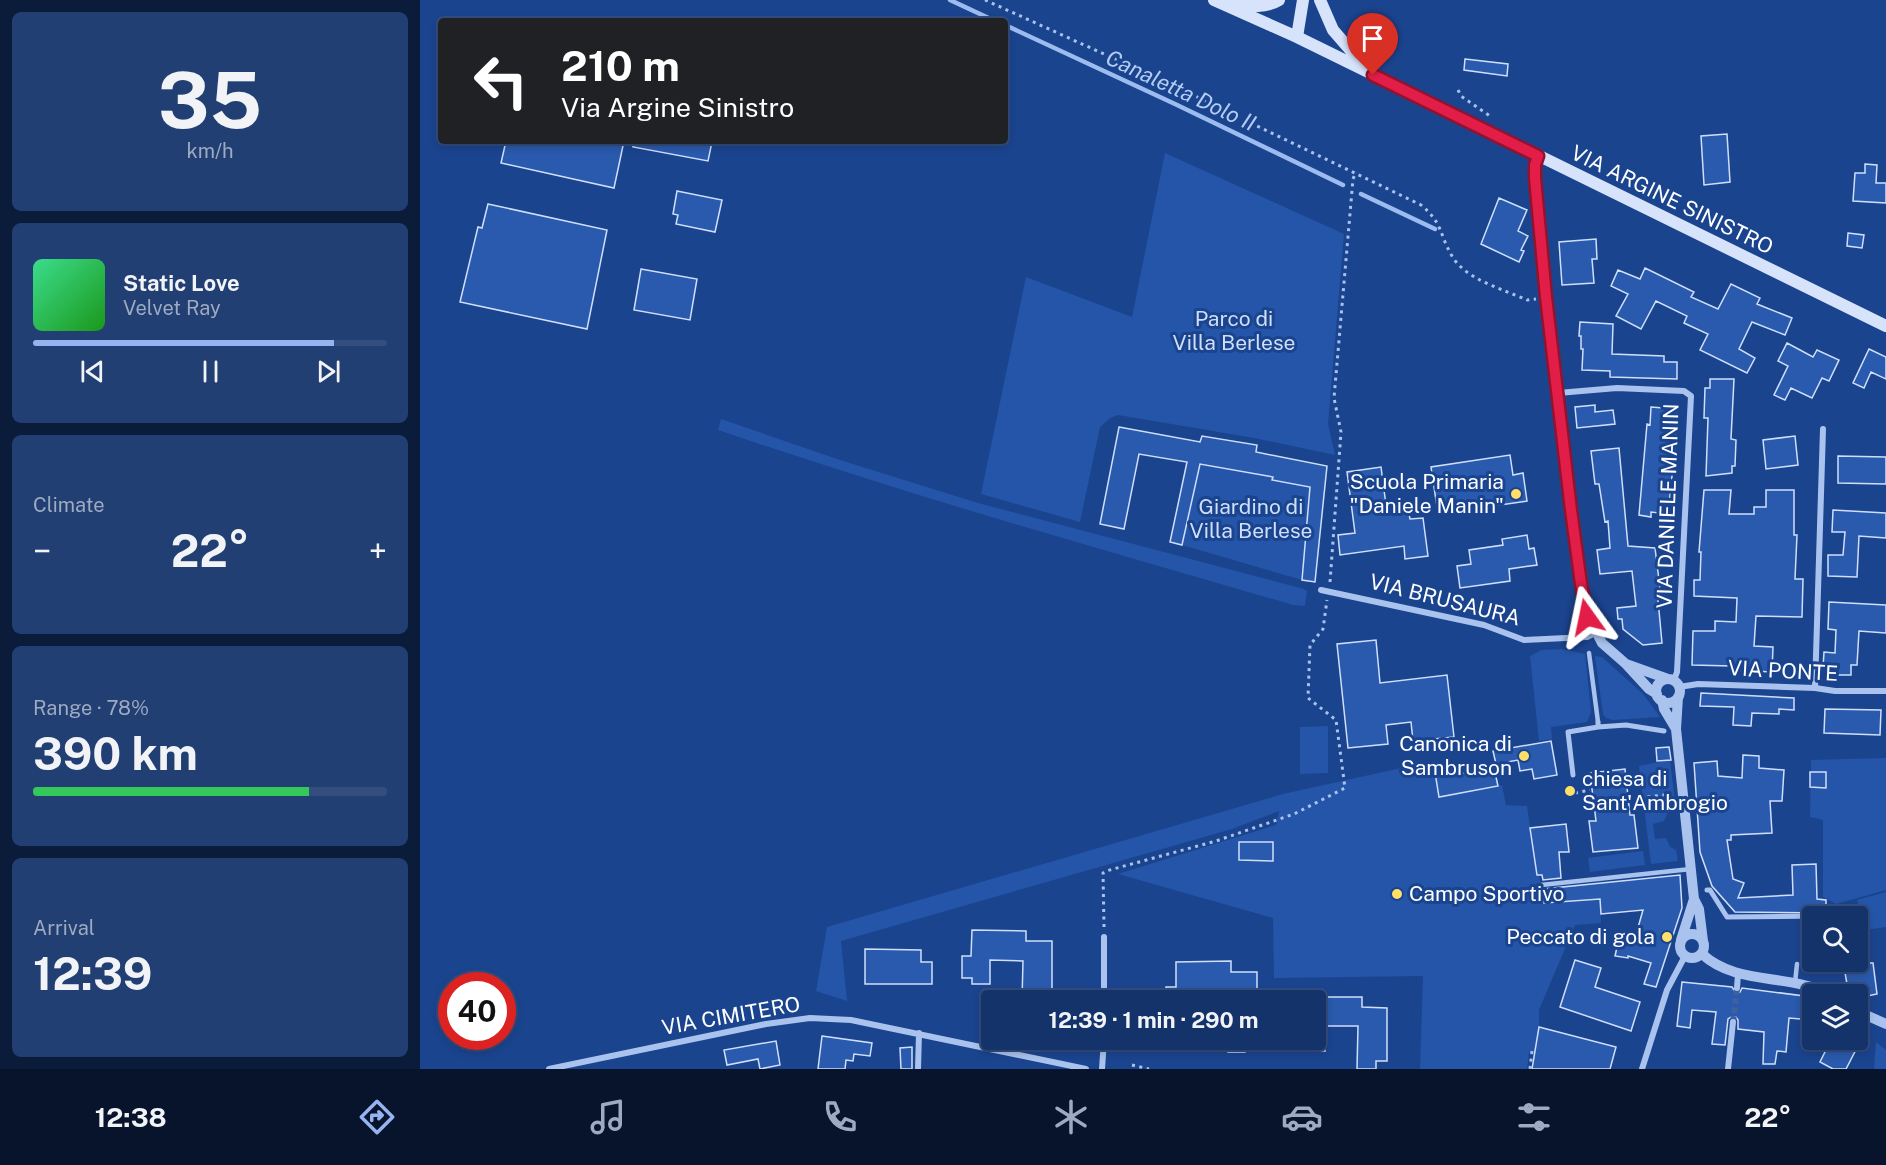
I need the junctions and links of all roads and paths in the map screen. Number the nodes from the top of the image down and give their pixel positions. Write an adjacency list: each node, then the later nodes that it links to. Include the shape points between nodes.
1 (985, 0): 9 (path)
2 (1279, 0): 5 (main road, via 1254,7)
3 (1303, 0): 6 (main road)
4 (1320, 0): 7 (main road, via 1334,30)
5 (1216, 1): 6 (main road, VIA ARGINE SINISTRO)
6 (1297, 37): 7 (main road, VIA ARGINE SINISTRO)
7 (1373, 75): 8 (main road, VIA ARGINE SINISTRO)
8 (1538, 156): 10 (street, via 1535,178); 11 (main road, VIA ARGINE SINISTRO)
9 (1356, 172): 10 (path, via 1429,212 1440,226 1452,256 1465,271 1527,300); 15 (path, via 1334,398 1341,432)
10 (1546, 297): 12 (street)
11 (1886, 326)
12 (1558, 393): 16 (street, via 1582,591); 19 (street, VIA DANIELE MANIN, via 1617,388 1684,390 1691,396)
13 (1823, 429): 20 (street)
14 (1321, 590): 15 (street, VIA BRUSAURA)
15 (1329, 592): 16 (street, VIA BRUSAURA, via 1484,625 1524,640 1587,637); 36 (path, via 1323,629 1310,645 1308,698 1336,720 1346,788 1282,818 1106,871)
16 (1595, 633): 18 (street)
17 (1590, 653): 23 (lane)
18 (1626, 664): 19 (street); 22 (street)
19 (1675, 686): 20 (street, VIA PONTE); 22 (street, via 1668,702); 22 (street, via 1659,684); 24 (street)
20 (1815, 688): 21 (street, VIA PONTE, via 1835,692)
21 (1886, 691)
22 (1659, 697): 24 (street)
23 (1598, 724): 25 (street); 26 (street, via 1568,732)
24 (1676, 729): 31 (street)
25 (1664, 731)
26 (1573, 775)
27 (1590, 790): 28 (path)
28 (1575, 793)
29 (1676, 793): 30 (path)
30 (1640, 798)
31 (1691, 869): 32 (lane); 34 (street)
32 (1541, 885)
33 (1707, 890): 35 (street, via 1727,917)
34 (1694, 899): 37 (street); 38 (street)
35 (1802, 916)
36 (1104, 938): 46 (street)
37 (1682, 940): 38 (street, via 1692,934); 40 (street, via 1680,947)
38 (1704, 941): 39 (street)
39 (1702, 954): 40 (street, via 1693,959); 42 (street)
40 (1685, 956): 60 (street, via 1666,990)
41 (1797, 964): 43 (lane)
42 (1738, 974): 43 (street); 45 (street)
43 (1795, 983): 44 (street)
44 (1802, 984)
45 (1737, 988)
46 (1104, 990)
47 (1868, 1016): 49 (street)
48 (1733, 1022): 61 (street)
49 (1886, 1024)
50 (919, 1033): 54 (street, VIA CIMITERO, via 834,1018 810,1018); 55 (street); 56 (street, VIA CIMITERO)
51 (1103, 1050): 57 (street)
52 (1532, 1052): 59 (path)
53 (1132, 1065): 58 (path)
54 (549, 1069)
55 (918, 1069)
56 (1086, 1069)
57 (1102, 1069)
58 (1149, 1069)
59 (1530, 1069)
60 (1642, 1069)
61 (1728, 1069)

